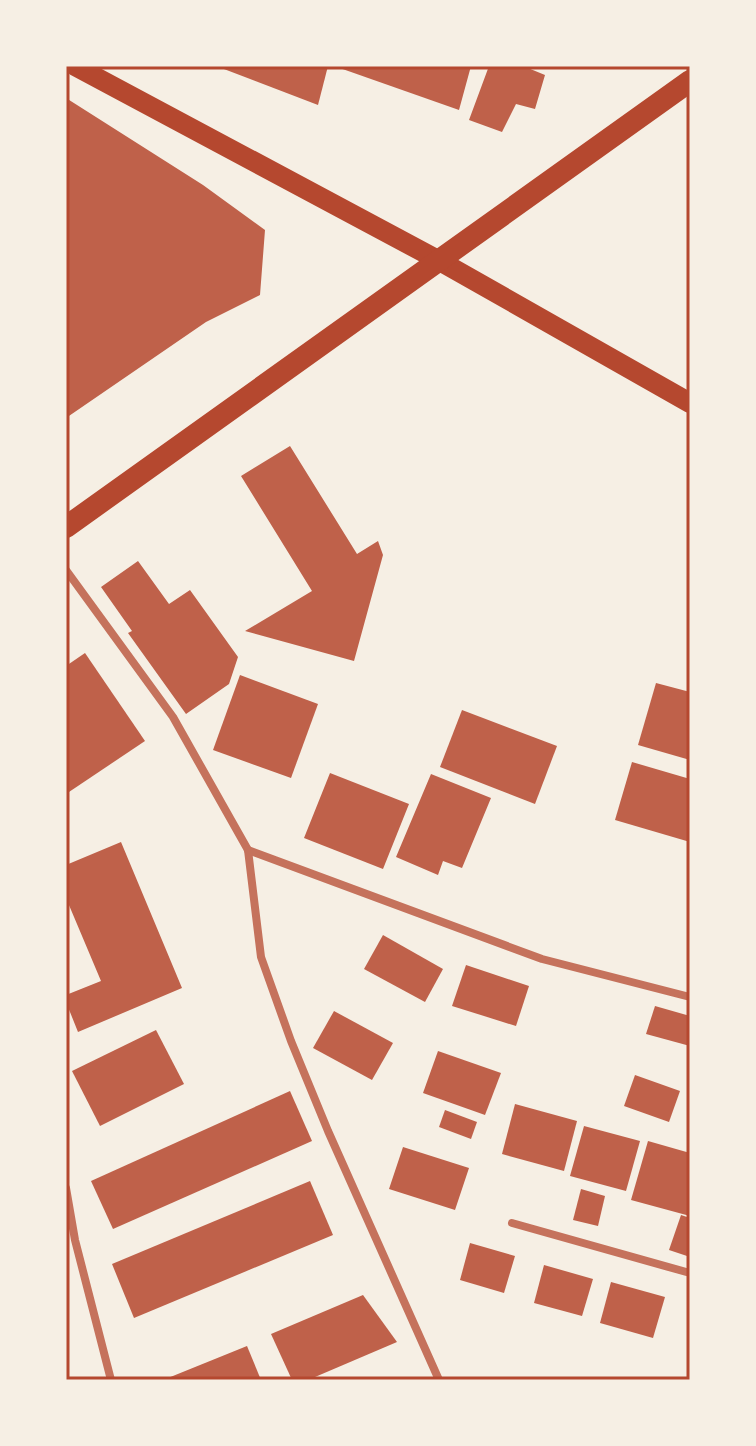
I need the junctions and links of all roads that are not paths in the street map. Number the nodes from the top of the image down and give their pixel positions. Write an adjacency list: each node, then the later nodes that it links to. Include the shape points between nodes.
1 (75, 66): 3 (main road)
2 (690, 81): 3 (highway)
3 (438, 260): 4 (main road); 5 (highway)
4 (690, 403)
5 (66, 527)
6 (66, 570): 7 (street, via 173,717)
7 (248, 850): 8 (street, via 542,959); 13 (street, via 261,957 291,1041)
8 (690, 997)
9 (66, 1188): 12 (street)
10 (512, 1223): 11 (street)
11 (690, 1273)
12 (111, 1380)
13 (439, 1380)

